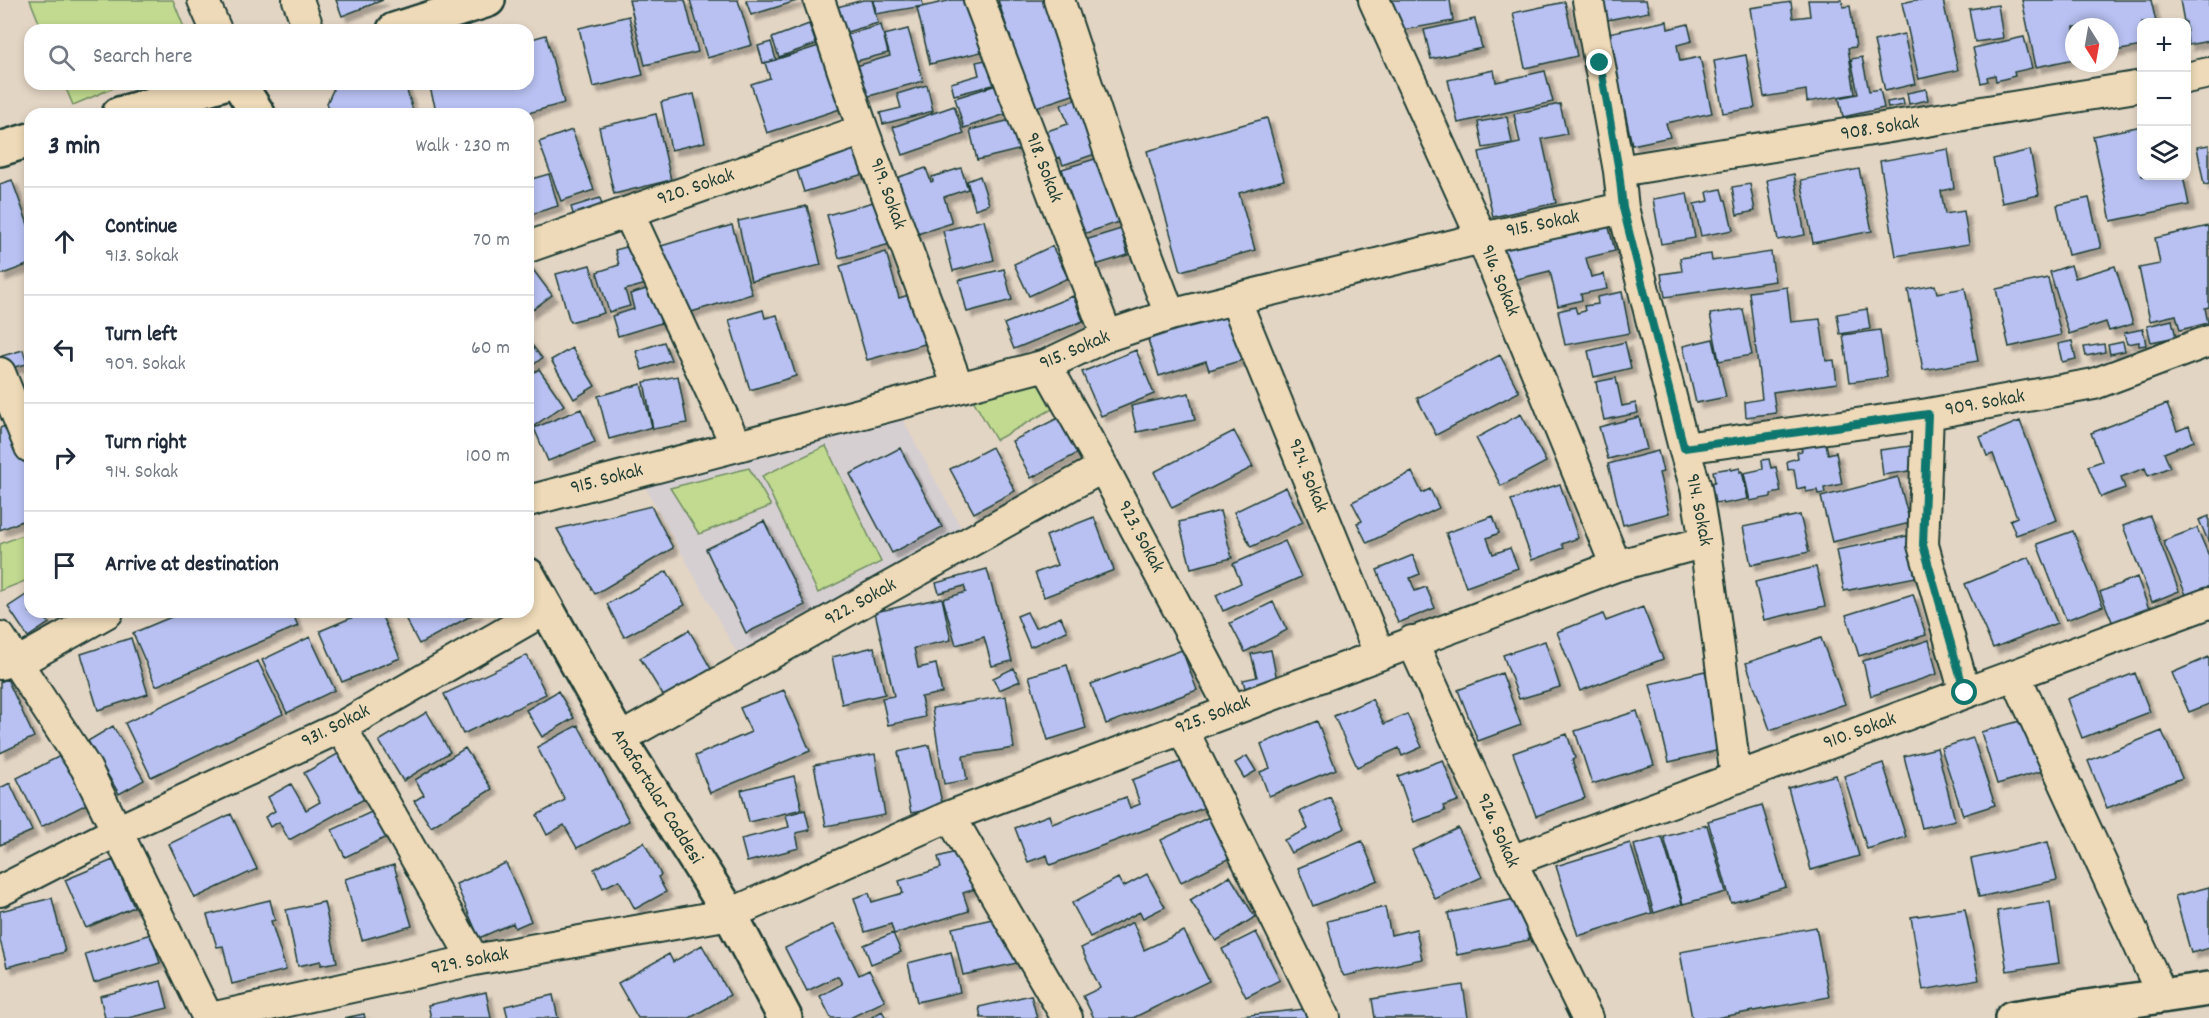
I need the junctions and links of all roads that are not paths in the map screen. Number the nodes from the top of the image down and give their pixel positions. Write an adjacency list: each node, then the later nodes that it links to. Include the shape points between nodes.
1 (203, 0): 9 (street)
2 (298, 0): 10 (street)
3 (488, 0): 11 (street)
4 (819, 0): 19 (street, 919. Sokak)
5 (979, 0): 29 (street, 918. Sokak)
6 (1059, 0): 28 (street, via 1114,166)
7 (1374, 0): 25 (street, 916. Sokak)
8 (1588, 0): 22 (street, 914. Sokak)
9 (213, 24)
10 (307, 24)
11 (413, 24)
12 (2209, 73): 13 (street)
13 (2191, 77)
14 (2137, 87): 22 (street, 908. Sokak)
15 (201, 90): 17 (street)
16 (243, 90): 18 (street)
17 (139, 108)
18 (254, 108)
19 (863, 130): 24 (street, 920. Sokak); 33 (street, 919. Sokak)
20 (24, 142): 21 (street)
21 (0, 149)
22 (1619, 171): 23 (street, 914. Sokak)
23 (1623, 208): 25 (street, 915. Sokak); 37 (street, 914. Sokak)
24 (628, 212): 26 (street, 920. Sokak); 36 (street)
25 (1482, 238): 27 (street, 915. Sokak); 41 (street, 916. Sokak)
26 (534, 245)
27 (1235, 299): 28 (street, 915. Sokak); 50 (street, 924. Sokak)
28 (1170, 315): 29 (street, 915. Sokak)
29 (1107, 336): 31 (street, 915. Sokak)
30 (2209, 341): 34 (street, 909. Sokak, via 2094,384)
31 (1046, 365): 33 (street, 915. Sokak); 38 (street, 923. Sokak)
32 (0, 373): 35 (street)
33 (958, 387): 36 (street, 915. Sokak)
34 (1928, 414): 37 (street, 909. Sokak); 52 (street, via 1923,545)
35 (24, 432)
36 (736, 445): 39 (street, 915. Sokak)
37 (1684, 448): 40 (street, 914. Sokak)
38 (1103, 467): 53 (street, 923. Sokak); 56 (street, 922. Sokak)
39 (534, 499)
40 (1705, 542): 41 (street, 925. Sokak); 57 (street, 914. Sokak)
41 (1616, 566): 48 (street, 925. Sokak)
42 (534, 585): 44 (street, Anafartalar Caddesi)
43 (2209, 603): 51 (street, 910. Sokak)
44 (548, 608): 45 (street, 931. Sokak); 56 (street, Anafartalar Caddesi)
45 (534, 616)
46 (95, 618): 49 (street, via 26,658)
47 (531, 618): 54 (street, 931. Sokak)
48 (1412, 641): 50 (street, 925. Sokak); 60 (street, 926. Sokak)
49 (5, 653): 59 (street, via 86,768)
50 (1379, 653): 53 (street, 925. Sokak)
51 (2015, 675): 52 (street, 910. Sokak); 65 (street)
52 (1965, 693): 57 (street, 910. Sokak)
53 (1231, 709): 55 (street, 925. Sokak)
54 (341, 727): 59 (street, 931. Sokak); 63 (street)
55 (1182, 728): 58 (street, 925. Sokak); 69 (street)
56 (619, 739): 62 (street, Anafartalar Caddesi)
57 (1736, 778): 60 (street, 910. Sokak)
58 (950, 816): 62 (street, 925. Sokak); 68 (street)
59 (117, 831): 61 (street, 931. Sokak); 66 (street)
60 (1511, 861): 70 (street, 926. Sokak)
61 (0, 891)
62 (730, 914): 63 (street, 929. Sokak); 67 (street, Anafartalar Caddesi)
63 (474, 960): 66 (street, 929. Sokak)
64 (2209, 989): 65 (street)
65 (2163, 997): 71 (street)
66 (210, 1018)
67 (785, 1018)
68 (1067, 1018)
69 (1325, 1018)
70 (1587, 1018)
71 (2012, 1018)

